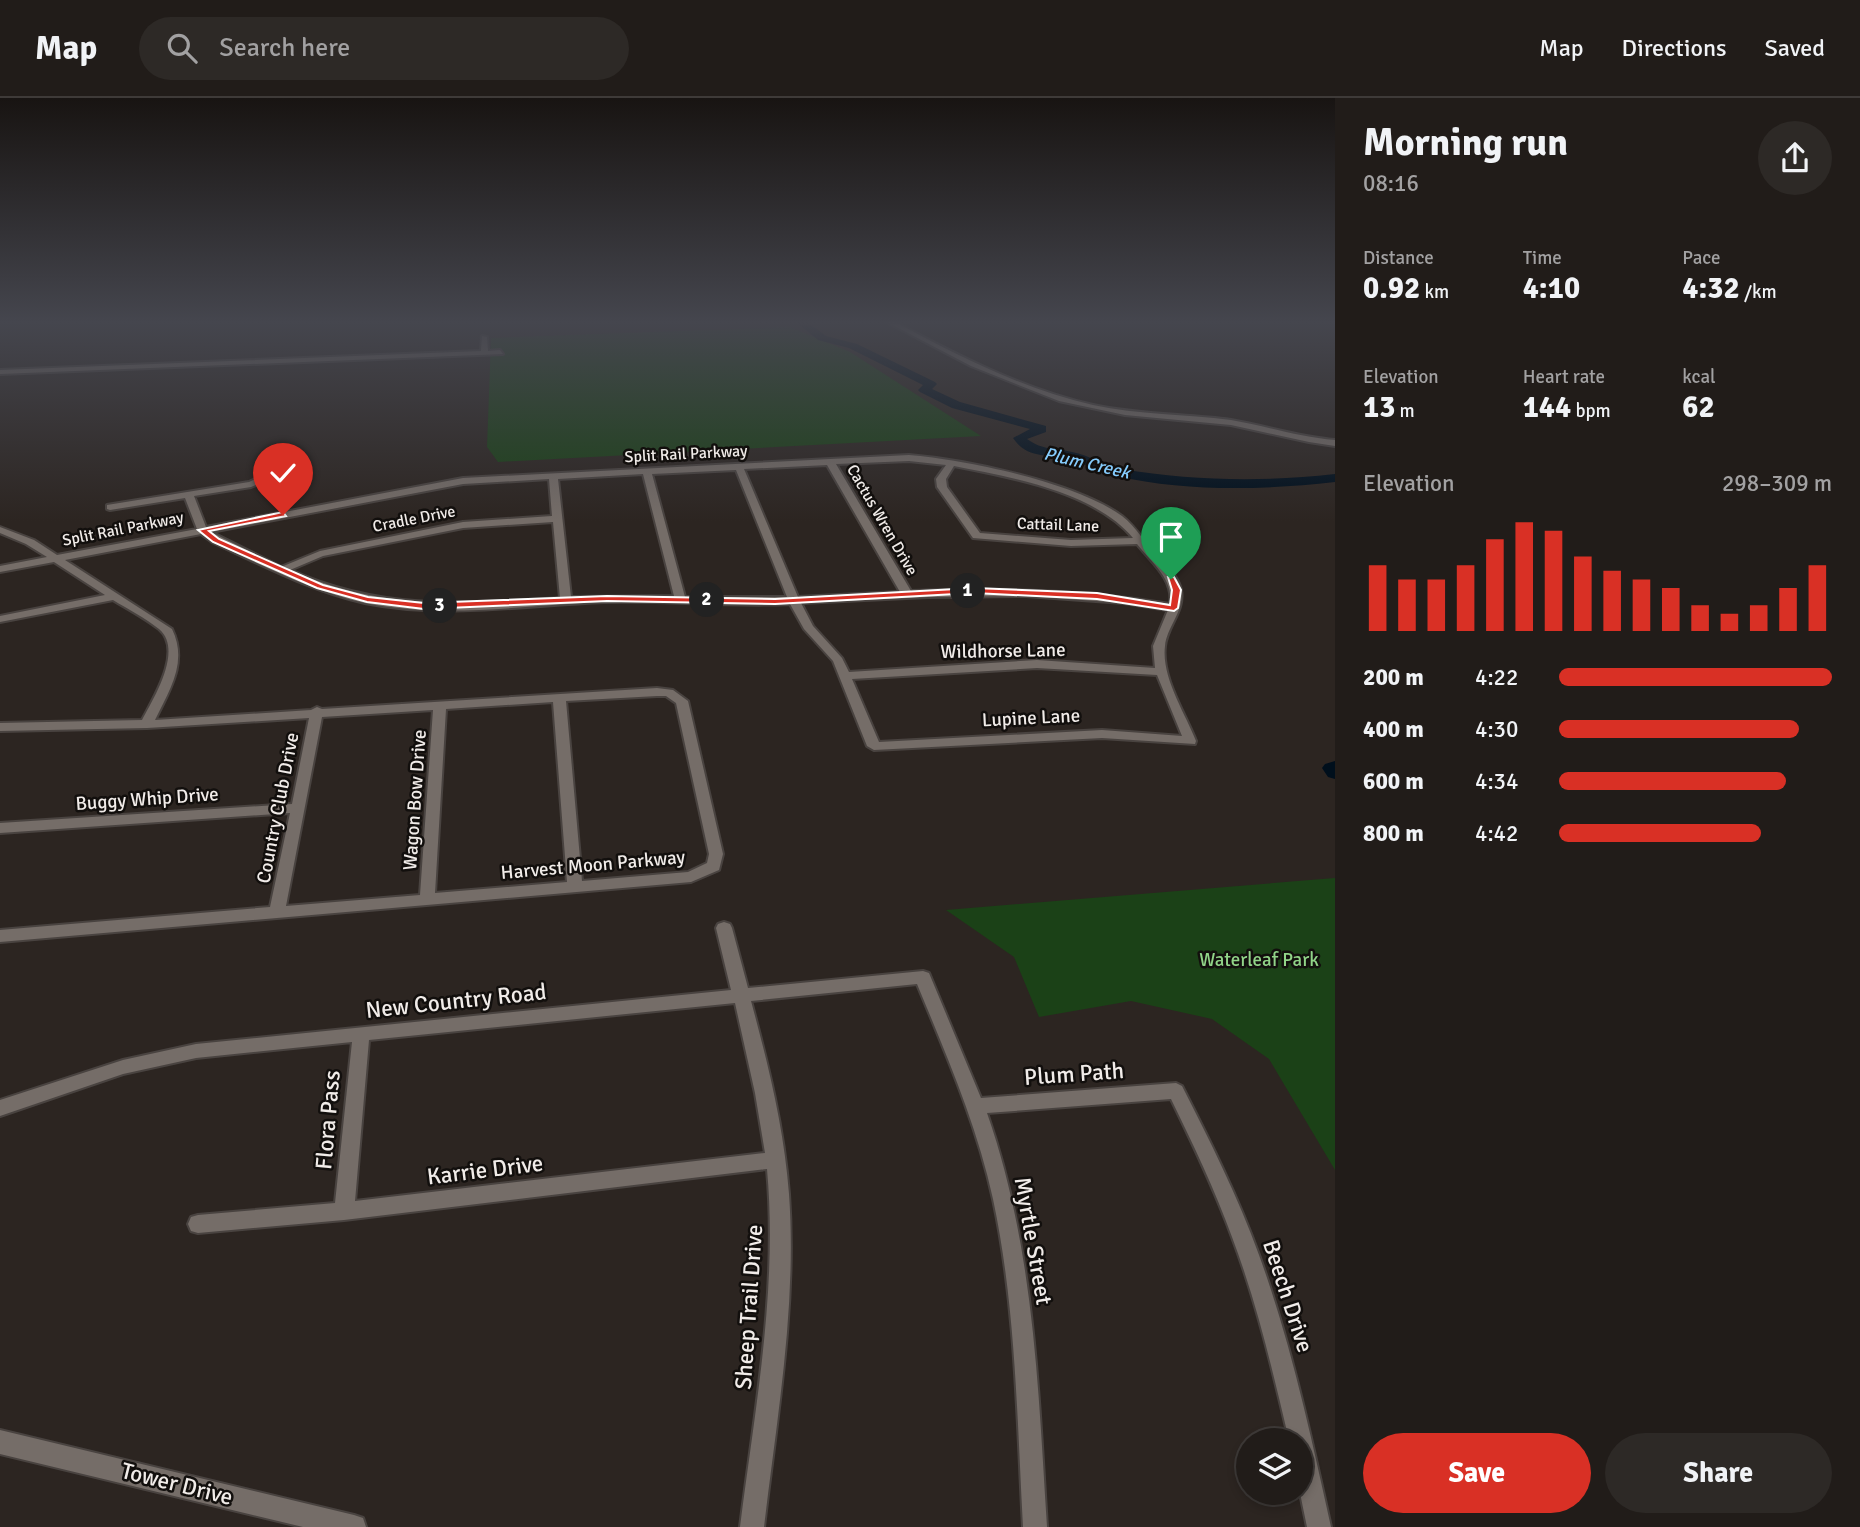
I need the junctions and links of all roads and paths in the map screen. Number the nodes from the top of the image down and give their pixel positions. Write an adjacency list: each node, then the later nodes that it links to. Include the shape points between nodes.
1 (1027, 388): 2 (street, via 1127,414 1230,423)
2 (1335, 443)
3 (831, 462): 4 (street, Split Rail Parkway, via 909,458); 5 (street, Split Rail Parkway); 18 (street, Cactus Wren Drive)
4 (952, 462): 14 (street, Split Rail Parkway, via 1087,500 1117,517); 14 (street, Cattail Lane, via 941,479 942,487 977,536 1071,543)
5 (739, 467): 6 (street, Split Rail Parkway); 21 (street)
6 (648, 472): 7 (street, Split Rail Parkway); 20 (street)
7 (553, 477): 11 (street); 13 (street, Split Rail Parkway, via 463,481)
8 (265, 478): 9 (street)
9 (189, 495): 10 (street); 13 (street)
10 (110, 507)
11 (556, 519): 17 (street, Cradle Drive, via 463,525 320,554); 22 (street)
12 (0, 530): 15 (street)
13 (202, 530): 15 (street, Split Rail Parkway); 17 (street, via 216,541)
14 (1139, 541): 23 (street, Split Rail Parkway, via 1171,579 1176,590)
15 (55, 558): 16 (street, Split Rail Parkway); 19 (street)
16 (0, 569)
17 (282, 570): 22 (street, via 343,594 396,604 456,607)
18 (907, 594): 21 (street); 23 (street, via 1059,594)
19 (115, 596): 24 (street); 30 (street, via 166,629 176,651)
20 (680, 599): 21 (street); 22 (street)
21 (794, 600): 26 (street, via 808,627 838,660)
22 (566, 601)
23 (1174, 608): 25 (street, via 1158,649)
24 (0, 619)
25 (1163, 672): 26 (street, Wildhorse Lane, via 1037,664); 26 (street, Lupine Lane, via 1190,741 1102,734 874,746)
26 (844, 676)
27 (559, 697): 28 (street, Harvest Moon Parkway); 34 (street); 34 (street, Harvest Moon Parkway, via 657,692 682,701 716,854 714,866 691,877)
28 (440, 704): 29 (street, Harvest Moon Parkway); 35 (street, Wagon Bow Drive)
29 (317, 711): 30 (street, Harvest Moon Parkway); 32 (street, Country Club Drive)
30 (147, 723): 31 (street, Harvest Moon Parkway)
31 (0, 727)
32 (297, 808): 33 (street, Buggy Whip Drive); 36 (street, Country Club Drive)
33 (0, 828)
34 (575, 888): 35 (street, Harvest Moon Parkway)
35 (427, 899): 36 (street, Harvest Moon Parkway)
36 (276, 912): 38 (street, Harvest Moon Parkway)
37 (724, 928): 40 (street, Sheep Trail Drive)
38 (0, 936)
39 (923, 976): 40 (street, New Country Road); 43 (street, Myrtle Street)
40 (740, 995): 41 (street, New Country Road); 45 (street, Sheep Trail Drive)
41 (361, 1034): 44 (street, New Country Road, via 159,1058); 46 (street, Flora Pass)
42 (1176, 1091): 43 (street, Plum Path); 52 (street, Beech Drive, via 1250,1257 1286,1380)
43 (975, 1106): 51 (street, Myrtle Street, via 1015,1261 1024,1330)
44 (0, 1108)
45 (776, 1160): 46 (street, Karrie Drive); 50 (street, Sheep Trail Drive, via 779,1294)
46 (344, 1211): 47 (street, Karrie Drive)
47 (198, 1224)
48 (0, 1442): 49 (street, Tower Drive)
49 (354, 1527)
50 (752, 1527)
51 (1035, 1527)
52 (1319, 1527)

